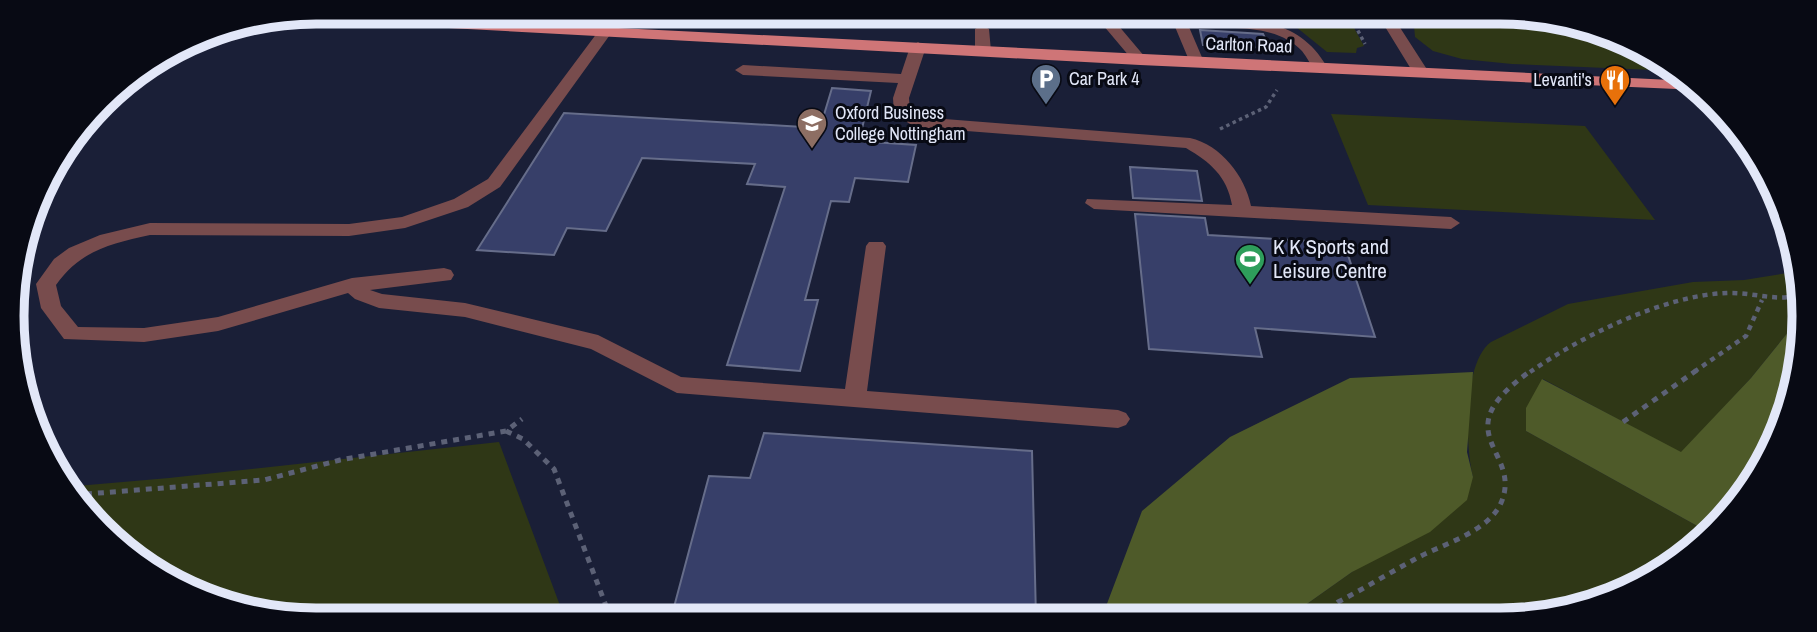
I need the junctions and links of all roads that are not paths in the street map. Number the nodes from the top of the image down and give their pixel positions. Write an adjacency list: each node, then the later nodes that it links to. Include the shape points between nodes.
1 (446, 24): 6 (main road, Carlton Road)
2 (1109, 24): 11 (street)
3 (1181, 24): 12 (street)
4 (1213, 24): 13 (street, via 1278,28 1293,36)
5 (1391, 24): 15 (street)
6 (483, 26): 8 (main road, Carlton Road)
7 (982, 29): 10 (street)
8 (605, 32): 9 (main road, Carlton Road); 23 (street, via 494,183 461,203 405,222 349,230 150,229 74,254 47,284 51,308 72,334 132,335 218,324)
9 (918, 47): 10 (main road, Carlton Road); 16 (street)
10 (983, 51): 11 (main road, Carlton Road)
11 (1140, 61): 12 (main road, Carlton Road)
12 (1196, 62): 13 (main road, Carlton Road)
13 (1320, 66): 15 (main road, Carlton Road)
14 (743, 70): 16 (street)
15 (1420, 71): 17 (main road, Carlton Road)
16 (907, 79): 19 (street, via 902,114 915,121 1190,143 1220,161 1240,196)
17 (1678, 85)
18 (1094, 203): 19 (street)
19 (1243, 211): 20 (street)
20 (1451, 223)
21 (876, 246): 24 (street)
22 (444, 275): 23 (street)
23 (352, 285): 24 (street, via 379,301 465,310 598,343 677,385)
24 (855, 399): 25 (street)
25 (1118, 419)

